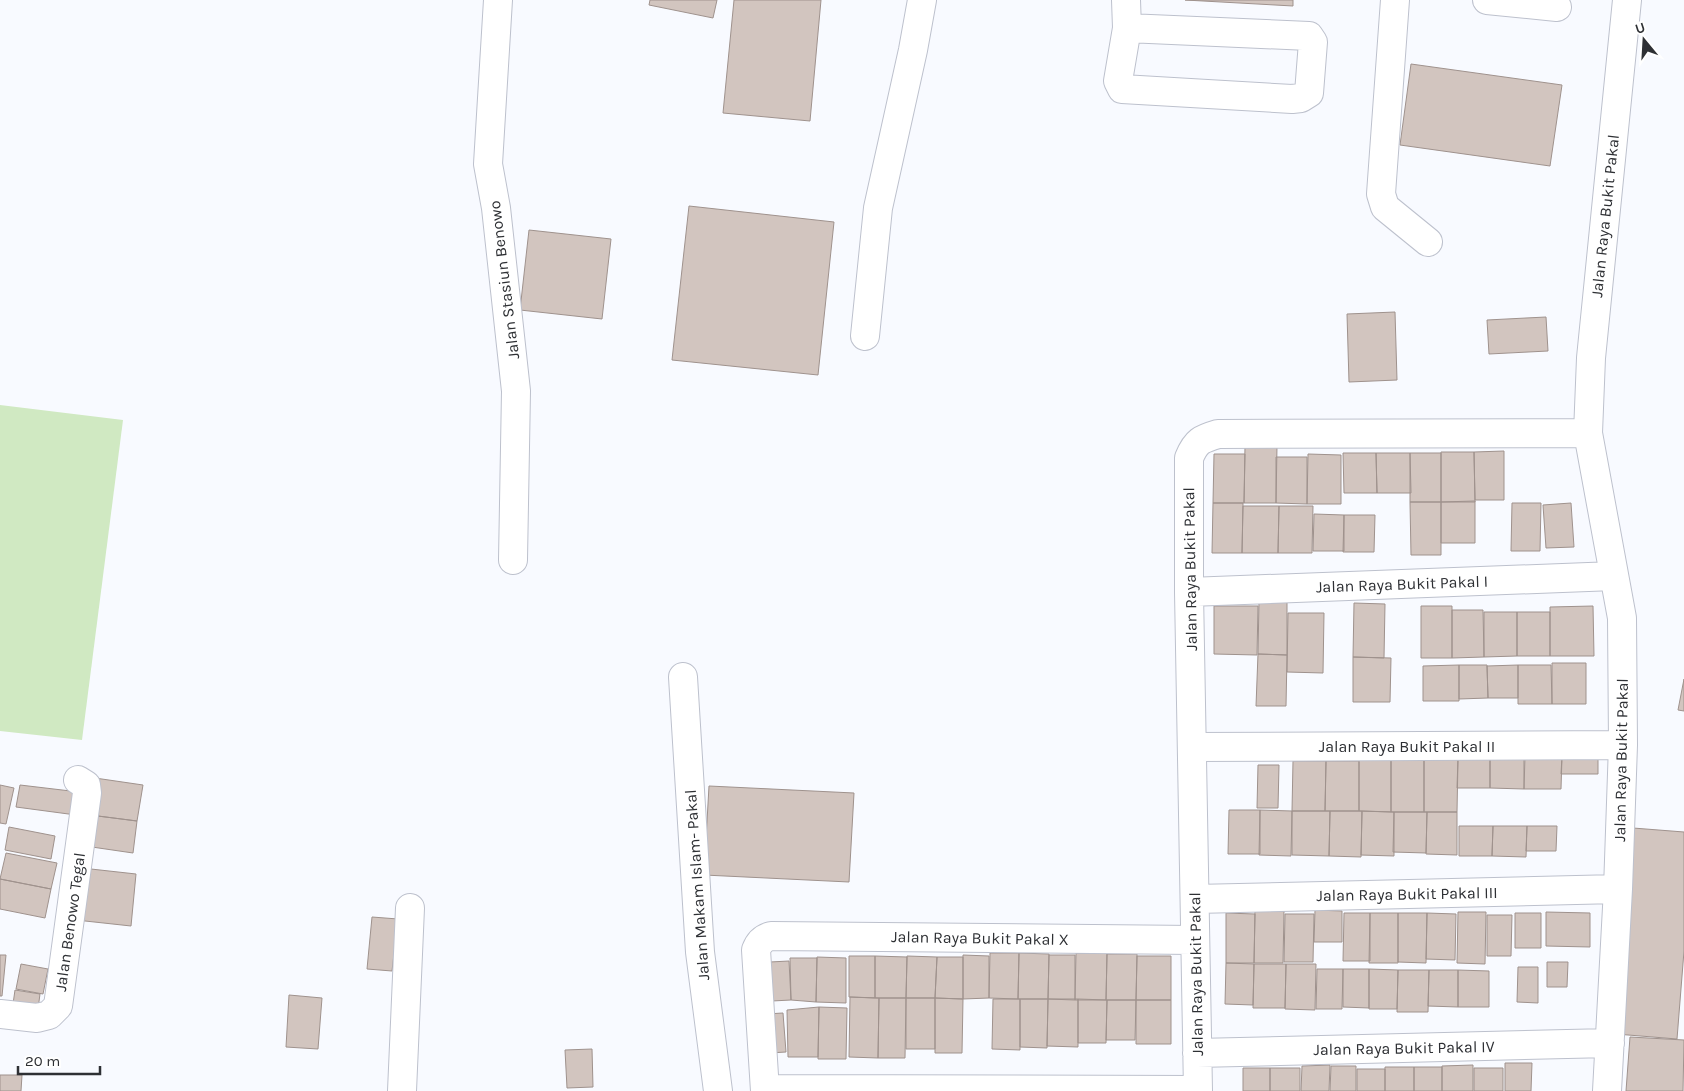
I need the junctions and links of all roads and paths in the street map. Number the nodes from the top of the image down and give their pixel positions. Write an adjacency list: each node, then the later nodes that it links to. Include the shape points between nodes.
1 (498, 0): 12 (street, Jalan Stasiun Benowo, via 488,164 496,208 516,391)
2 (922, 0): 10 (street, via 878,208)
3 (1126, 0): 8 (street)
4 (1395, 0): 9 (street, via 1381,194 1385,207)
5 (1487, 0): 7 (street)
6 (1627, 0): 11 (street, Jalan Raya Bukit Pakal, via 1591,358)
7 (1557, 7)
8 (1127, 28): 8 (street, via 1118,81 1122,89 1292,100 1309,93 1313,42 1309,36)
9 (1428, 242)
10 (865, 336)
11 (1588, 433): 13 (street, Jalan Raya Bukit Pakal); 14 (street, Jalan Raya Bukit Pakal, via 1218,434 1204,438 1194,445 1189,458)
12 (513, 560)
13 (1614, 576): 14 (street, Jalan Raya Bukit Pakal I); 16 (street, Jalan Raya Bukit Pakal, via 1622,618)
14 (1189, 592): 17 (street, Jalan Raya Bukit Pakal)
15 (683, 677): 28 (street, Jalan Makam Islam- Pakal, via 700,952)
16 (1623, 745): 17 (street, Jalan Raya Bukit Pakal II); 19 (street, Jalan Raya Bukit Pakal)
17 (1192, 747): 20 (street, Jalan Raya Bukit Pakal)
18 (78, 780): 23 (street, Jalan Benowo Tegal, via 86,785 87,793 58,1006 49,1015 37,1018)
19 (1618, 888): 20 (street, Jalan Raya Bukit Pakal III); 24 (street, Jalan Raya Bukit Pakal)
20 (1196, 899): 22 (street, Jalan Raya Bukit Pakal)
21 (410, 908): 27 (street)
22 (1195, 940): 25 (street, Jalan Raya Bukit Pakal); 26 (street, Jalan Raya Bukit Pakal X, via 765,938 756,950)
23 (0, 1014)
24 (1610, 1043): 25 (street, Jalan Raya Bukit Pakal IV); 30 (street, Jalan Raya Bukit Pakal)
25 (1198, 1053): 29 (street, Jalan Raya Bukit Pakal)
26 (765, 1090): 29 (street)
27 (402, 1091)
28 (718, 1091)
29 (1198, 1091)
30 (1607, 1091)

